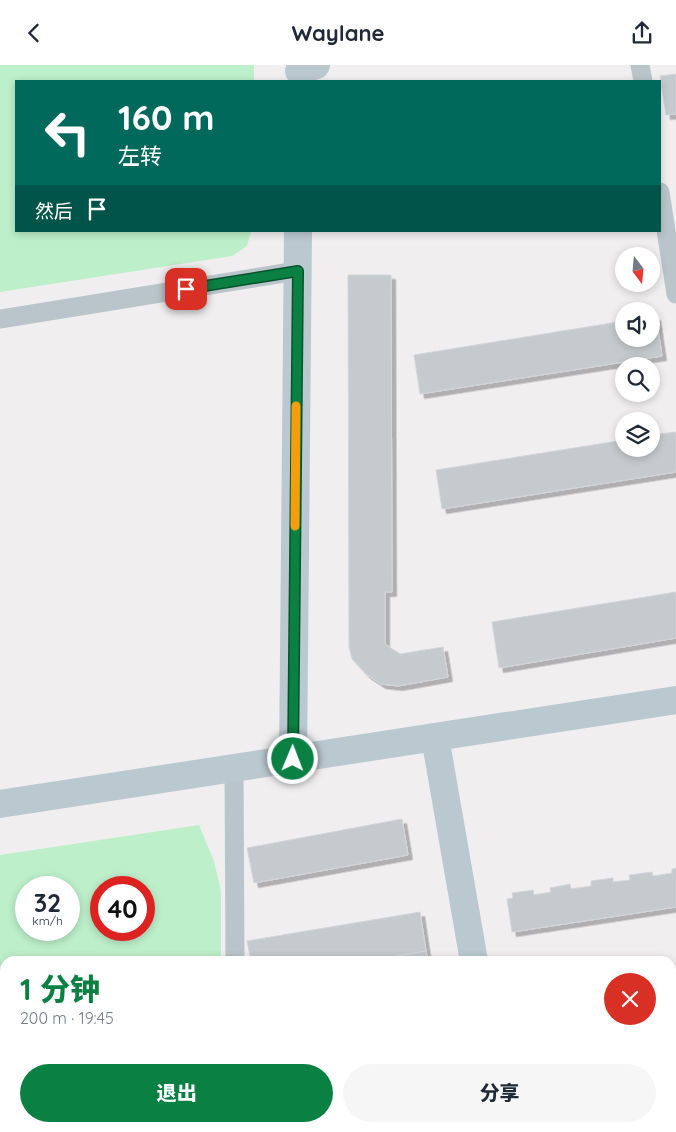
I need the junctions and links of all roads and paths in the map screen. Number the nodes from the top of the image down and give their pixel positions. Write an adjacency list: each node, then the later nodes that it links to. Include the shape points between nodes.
1 (640, 65): 2 (street)
2 (643, 80)
3 (661, 198): 6 (street)
4 (298, 232): 5 (street)
5 (298, 271): 7 (street); 10 (street)
6 (676, 294)
7 (0, 319)
8 (676, 700): 9 (street)
9 (435, 737): 10 (street); 14 (street)
10 (293, 759): 11 (street)
11 (234, 767): 12 (street); 13 (street)
12 (0, 805)
13 (234, 956)
14 (473, 956)

